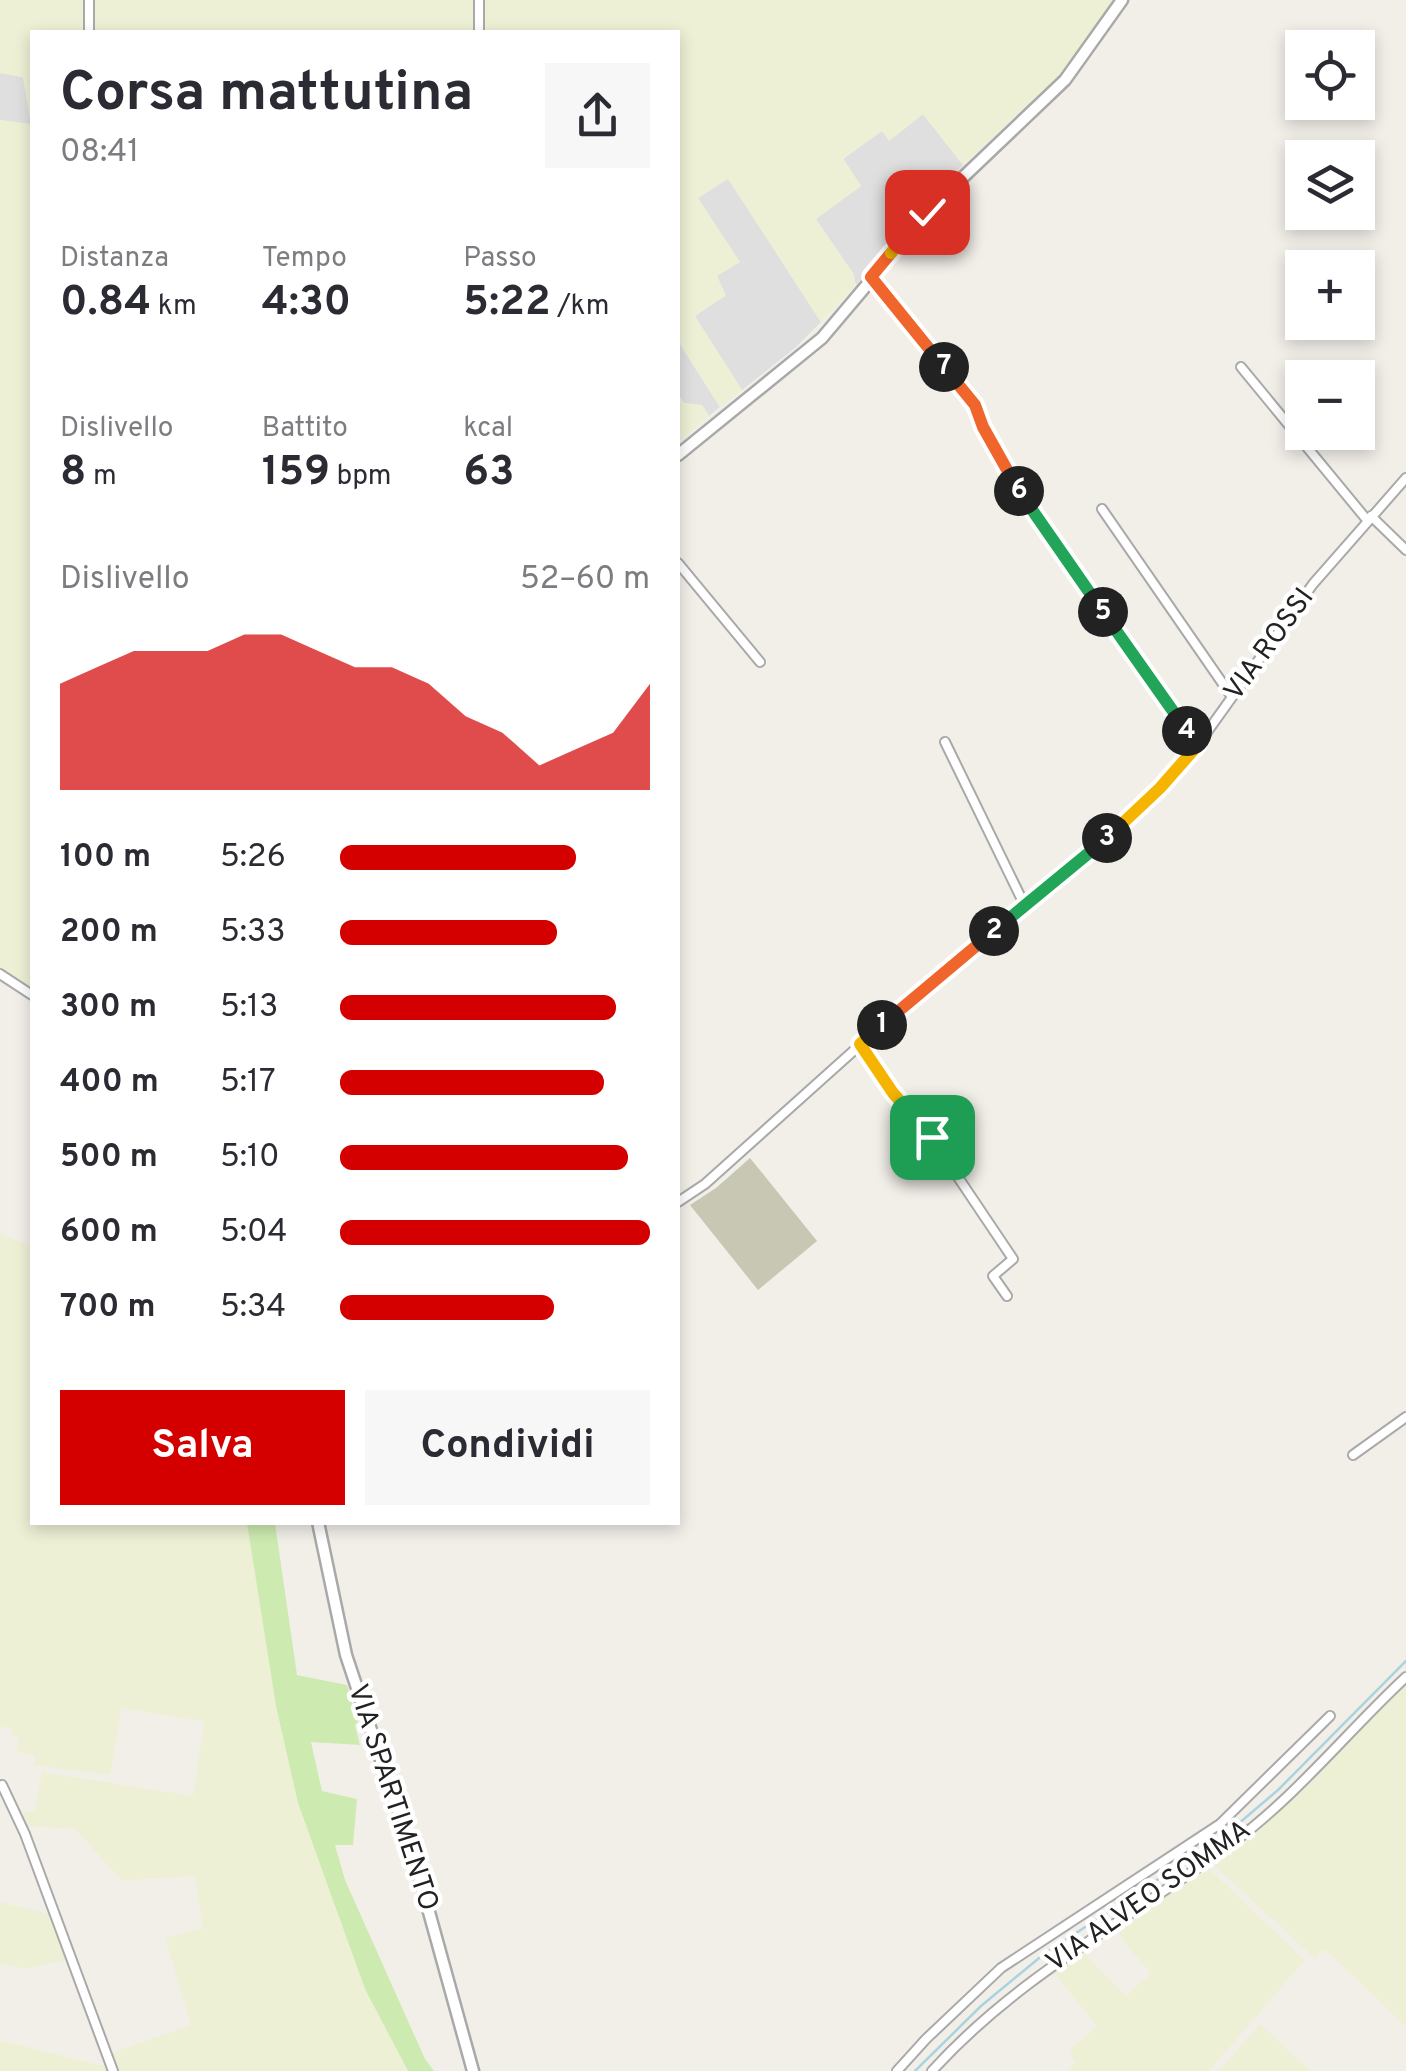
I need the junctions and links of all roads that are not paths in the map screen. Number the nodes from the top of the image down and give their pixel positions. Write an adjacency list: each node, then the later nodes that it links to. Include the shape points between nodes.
1 (89, 0): 4 (street)
2 (479, 0): 5 (street)
3 (1122, 0): 6 (street, via 1064,80 936,203)
4 (89, 30)
5 (478, 30)
6 (871, 277): 8 (street, via 822,338); 17 (street, via 975,405 1020,494)
7 (1240, 367): 11 (street)
8 (680, 453)
9 (1406, 478): 11 (street, VIA ROSSI)
10 (1102, 509): 15 (street)
11 (1369, 518): 12 (street); 15 (street, VIA ROSSI, via 1280,626)
12 (1406, 550)
13 (680, 565): 14 (street)
14 (760, 662)
15 (1232, 697): 17 (street, VIA ROSSI)
16 (944, 742): 18 (street)
17 (1197, 746): 18 (street, VIA ROSSI, via 1118,829)
18 (1026, 906): 21 (street, VIA ROSSI)
19 (0, 974): 20 (street)
20 (30, 995)
21 (860, 1044): 22 (street, VIA ROSSI); 23 (street, via 932,1137 1012,1259 993,1276)
22 (680, 1201)
23 (1007, 1296)
24 (1406, 1417): 25 (street)
25 (1353, 1455)
26 (319, 1525): 31 (street, VIA SPARTIMENTO, via 346,1655 416,1865)
27 (1406, 1677): 33 (street, VIA ALVEO SOMMA, via 1250,1829 1036,1975 969,2030)
28 (1330, 1716): 32 (street, via 1220,1824 1001,1968)
29 (2, 1784): 30 (street)
30 (113, 2071)
31 (473, 2071)
32 (897, 2071)
33 (932, 2071)

